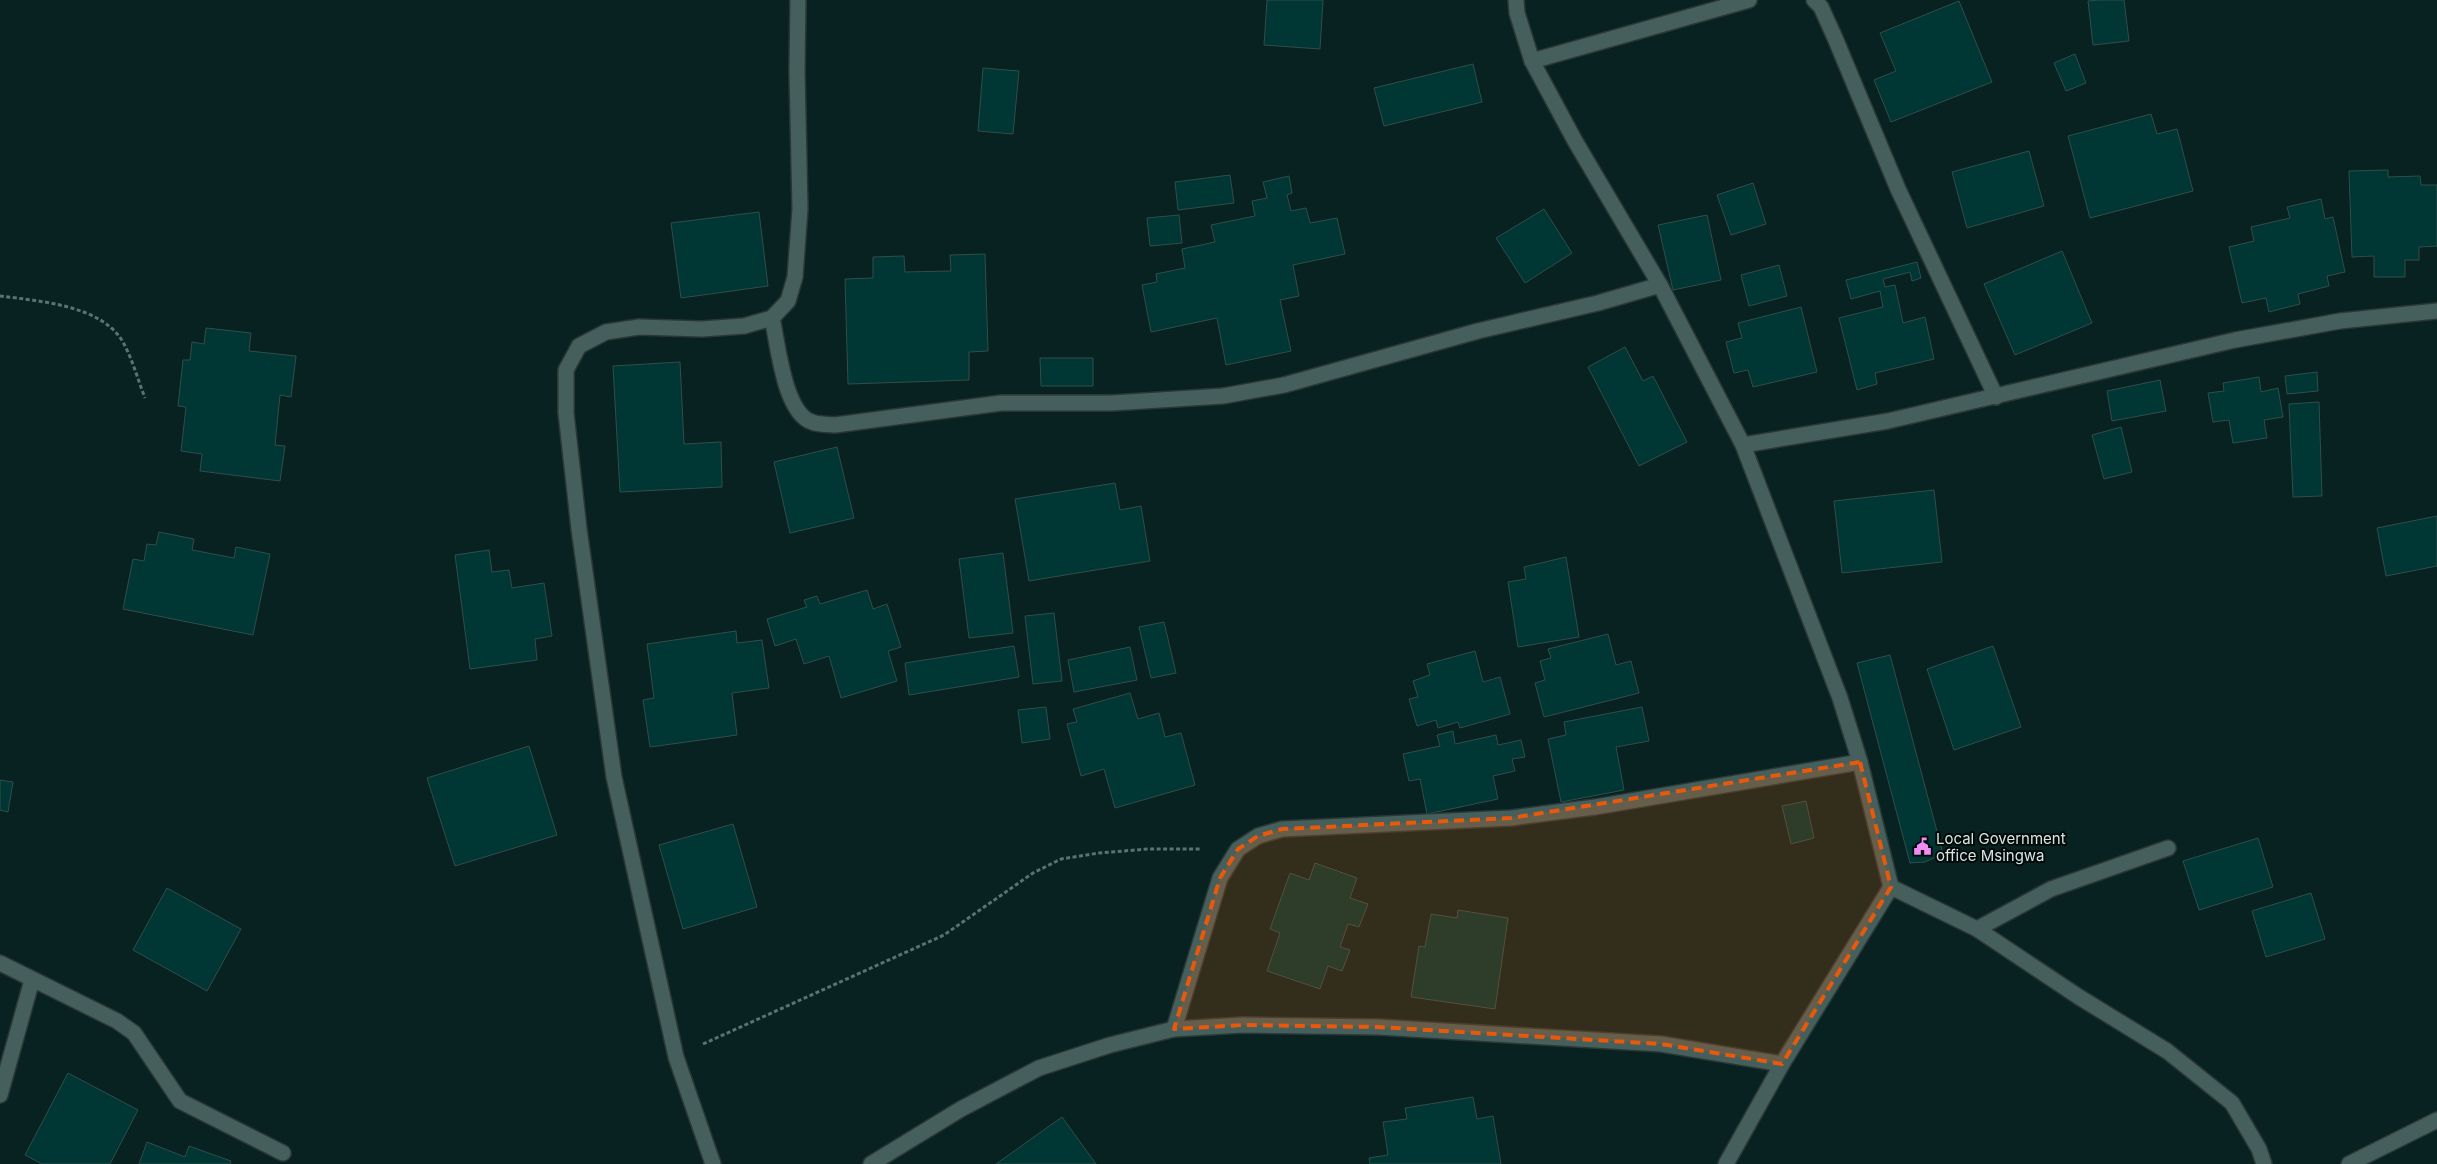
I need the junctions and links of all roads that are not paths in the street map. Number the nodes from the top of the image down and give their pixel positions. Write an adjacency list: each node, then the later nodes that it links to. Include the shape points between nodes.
1 (798, 0): 8 (street, via 800,209 795,277 788,301)
2 (1516, 0): 5 (street)
3 (1749, 0): 5 (street)
4 (1814, 0): 9 (street, via 1821,7 1898,189)
5 (1532, 60): 6 (street, via 1575,141)
6 (1660, 285): 8 (street, via 1284,385 1224,396 1112,403 1002,403 835,425 811,422 797,412 787,388); 10 (street)
7 (2437, 311): 9 (street, via 2340,321 2234,340)
8 (772, 318): 22 (street, via 744,326 702,329 639,327 606,332 579,346 566,370 566,413 577,510 614,777 676,1057)
9 (1996, 397): 10 (street)
10 (1743, 445): 11 (street, via 1840,698)
11 (1860, 762): 13 (street); 17 (street, via 1511,818 1282,830 1258,836 1238,850 1220,878)
12 (2168, 848): 14 (street, via 2051,889)
13 (1891, 887): 14 (street); 18 (street)
14 (1977, 929): 25 (street, via 2079,997 2167,1050 2232,1103 2259,1149)
15 (0, 963): 16 (street)
16 (32, 980): 19 (street); 21 (street, via 117,1021 134,1033 180,1101)
17 (1174, 1029): 18 (street, via 1243,1025 1387,1027 1661,1044); 23 (street, via 1039,1068)
18 (1782, 1064): 24 (street)
19 (0, 1095)
20 (2437, 1120): 26 (street)
21 (282, 1153)
22 (713, 1164)
23 (872, 1164)
24 (1726, 1164)
25 (2264, 1164)
26 (2349, 1164)

